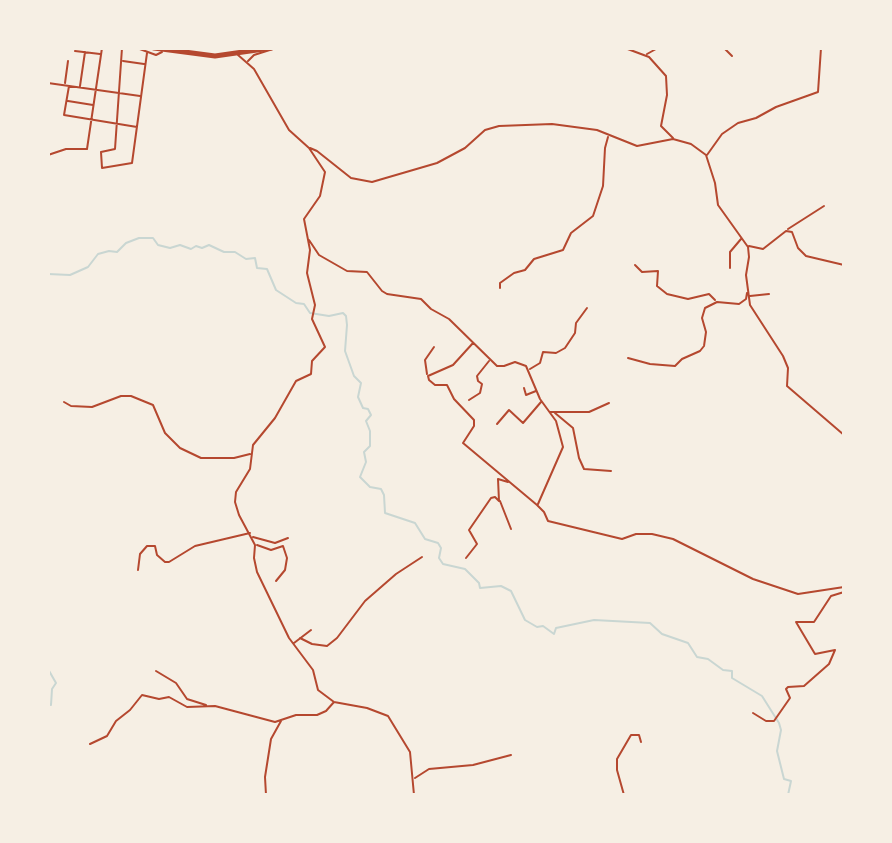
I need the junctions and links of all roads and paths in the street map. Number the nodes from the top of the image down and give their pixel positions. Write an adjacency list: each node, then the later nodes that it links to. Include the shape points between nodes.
1 (102, 48): 15 (street)
2 (122, 48): 20 (street)
3 (137, 48): 14 (street)
4 (154, 48): 11 (highway)
5 (185, 48): 11 (highway)
6 (274, 48): 16 (highway); 21 (street)
7 (625, 48): 17 (street)
8 (672, 48): 17 (street)
9 (724, 48): 18 (street)
10 (821, 48): 38 (street, via 818,92 738,123)
11 (165, 49): 14 (street); 16 (highway, via 200,56)
12 (75, 51): 13 (street)
13 (85, 52): 15 (street); 25 (street)
14 (147, 53): 22 (street)
15 (101, 54): 26 (street)
16 (237, 54): 21 (street)
17 (646, 55): 35 (street, via 666,76 661,126)
18 (732, 56)
19 (68, 61): 24 (street)
20 (122, 61): 22 (street); 27 (street)
21 (247, 62): 36 (street, via 293,136)
22 (145, 64): 28 (street)
23 (48, 83): 24 (street)
24 (67, 85): 25 (street); 29 (street)
25 (79, 87): 26 (street)
26 (96, 89): 27 (street); 30 (street)
27 (120, 93): 28 (street); 32 (street)
28 (141, 97): 33 (street)
29 (66, 100): 30 (street); 31 (street, via 64,115)
30 (94, 105): 31 (street)
31 (92, 121): 32 (street); 37 (street, via 86,150)
32 (118, 124): 33 (street); 33 (street, via 115,149 100,153 102,168 131,163)
33 (138, 127)
34 (609, 135): 35 (street, via 637,146); 36 (street, via 552,124 492,127 447,158 372,182 351,178); 47 (street, via 593,216 571,233 563,250 534,259)
35 (673, 139): 38 (street)
36 (309, 148): 41 (street, via 325,178 318,201 304,219)
37 (48, 155)
38 (706, 155): 42 (street, via 718,205)
39 (824, 206): 40 (street)
40 (786, 231): 43 (street, via 763,249); 45 (street, via 792,232 806,256)
41 (307, 236): 53 (street, via 319,255 354,273 367,272 387,294 421,299); 69 (street, via 312,319 325,347 312,361 311,374 289,389)
42 (741, 238): 43 (street); 46 (street, via 730,252)
43 (748, 247): 48 (street)
44 (635, 265): 51 (street, via 642,272 658,271 657,286 667,294 688,299 709,294)
45 (844, 265)
46 (730, 268)
47 (500, 288)
48 (748, 289): 50 (street); 51 (street, via 739,304)
49 (769, 294): 50 (street)
50 (749, 296): 68 (street, via 783,356 790,391)
51 (717, 302): 55 (street, via 702,312 706,332 700,351 671,367)
52 (587, 308): 57 (street, via 566,347 543,352 540,363)
53 (473, 343): 56 (street); 58 (street, via 451,367)
54 (434, 347): 58 (street, via 425,360)
55 (628, 358)
56 (490, 360): 57 (street, via 497,366 521,363); 61 (street, via 476,379 482,384 480,393)
57 (528, 370): 60 (street)
58 (428, 376): 71 (street, via 435,385 447,385 474,420 463,443)
59 (524, 388): 60 (street, via 526,395)
60 (536, 390): 62 (street)
61 (469, 400)
62 (542, 401): 65 (street); 67 (street, via 523,423 509,410)
63 (64, 402): 69 (street, via 92,407 131,396 153,405 165,433 180,448 201,458)
64 (609, 403): 66 (street, via 589,412)
65 (550, 412): 66 (street); 73 (street, via 563,447)
66 (555, 413): 70 (street, via 574,429 584,469)
67 (497, 424)
68 (844, 435)
69 (252, 454): 75 (street, via 235,502)
70 (611, 471)
71 (509, 482): 72 (street, via 497,480); 73 (street)
72 (499, 500): 74 (street); 80 (street, via 491,497 469,530 477,544)
73 (537, 505): 83 (street, via 552,523 622,539 636,534 673,539 782,590 798,594)
74 (511, 529)
75 (250, 532): 76 (street); 81 (street, via 195,546 169,562 157,555 155,546 147,546)
76 (253, 537): 77 (street, via 275,543); 78 (street)
77 (288, 538)
78 (255, 545): 82 (street, via 271,550 283,546 285,570); 87 (street, via 257,572)
79 (422, 557): 86 (street, via 365,601 327,646)
80 (466, 558)
81 (138, 570)
82 (276, 581)
83 (844, 587)
84 (844, 592): 91 (street, via 831,596 814,622 796,622 815,654 833,648 829,664 804,686 788,687 790,698 774,721)
85 (311, 630): 86 (street)
86 (300, 638): 87 (street)
87 (293, 643): 89 (street, via 313,670 318,690)
88 (156, 671): 90 (street, via 176,683 187,699)
89 (334, 702): 92 (street, via 317,715); 96 (street, via 388,716 406,742)
90 (207, 705): 92 (street); 94 (street, via 187,707 169,697 139,696 107,736)
91 (753, 713)
92 (281, 720): 97 (street, via 271,739)
93 (641, 742): 99 (street, via 639,735 631,735 617,759)
94 (90, 744)
95 (511, 755): 96 (street, via 429,769)
96 (414, 779): 98 (street)
97 (266, 795)
98 (414, 795)
99 (624, 795)

